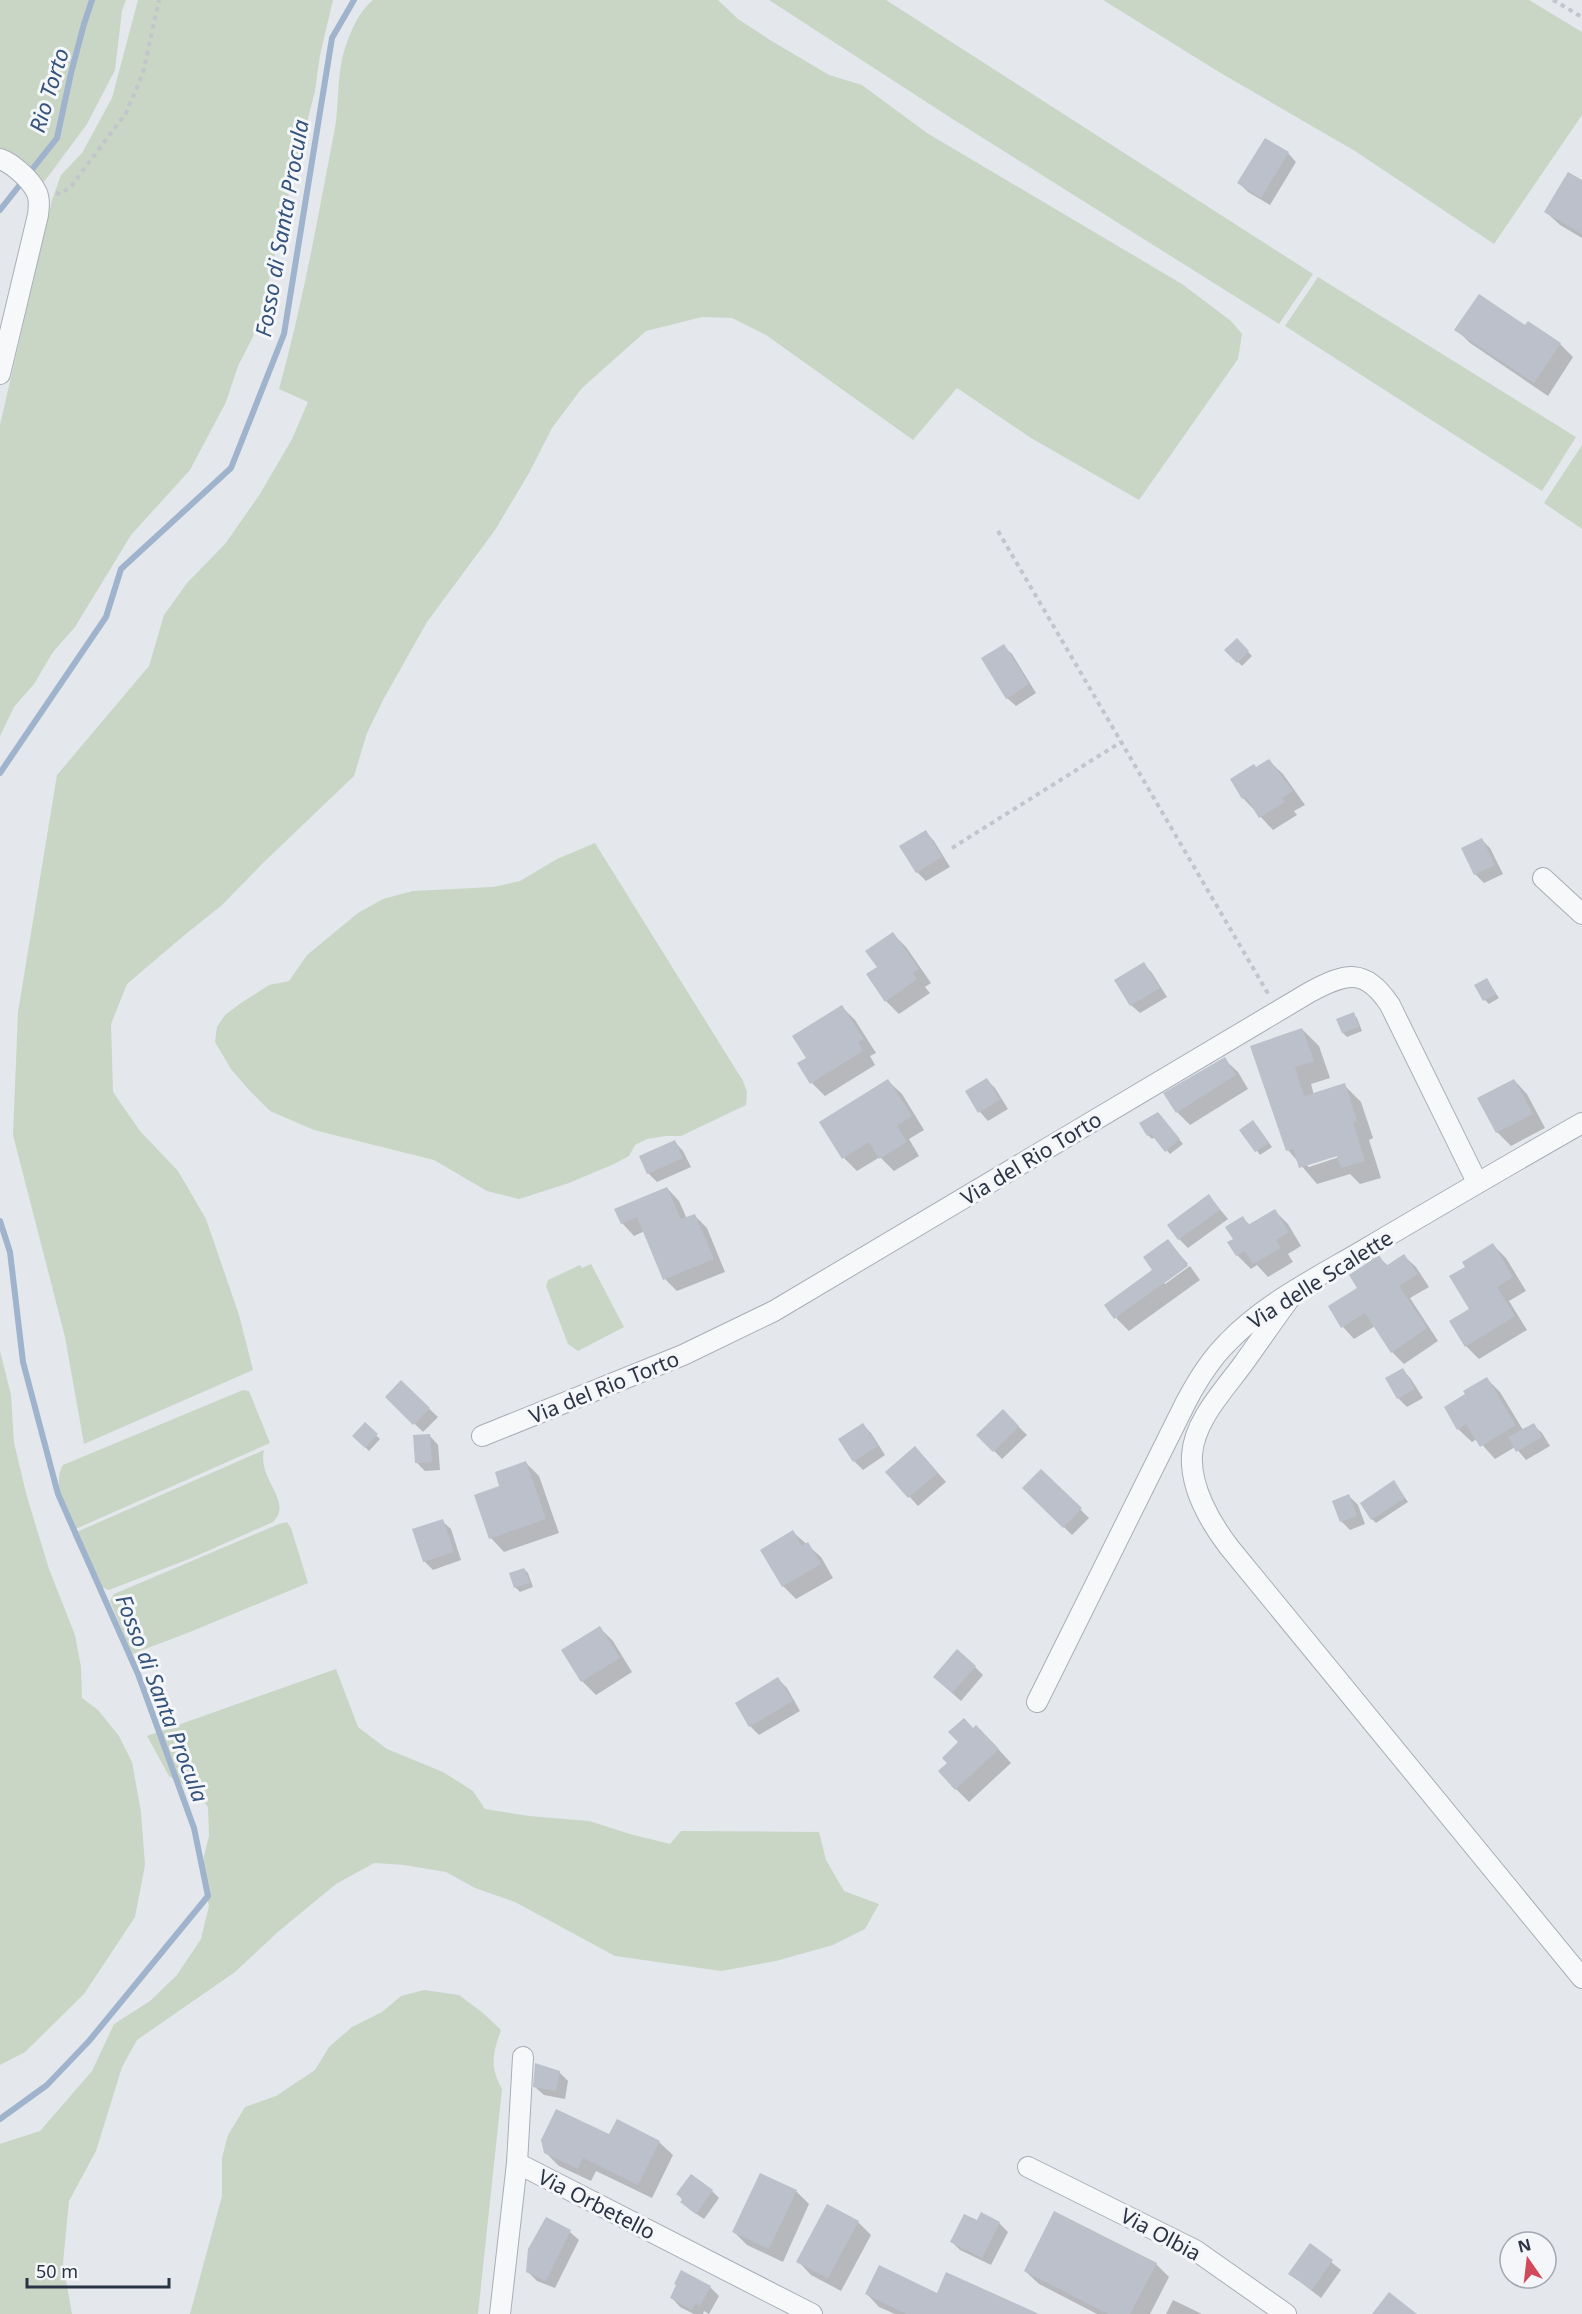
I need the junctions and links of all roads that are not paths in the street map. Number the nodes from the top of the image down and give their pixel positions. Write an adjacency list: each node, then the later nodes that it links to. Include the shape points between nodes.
1 (5, 161): 2 (street, via 36,189 39,202)
2 (0, 374)
3 (1543, 878): 4 (street)
4 (1582, 914)
5 (1582, 1123): 6 (street, Via delle Scalette)
6 (1477, 1182): 7 (street, Via delle Scalette); 8 (street, Via del Rio Torto, via 1395,1014 1375,985 1361,978 1344,978 1319,987 774,1311 683,1355)
7 (1296, 1290): 9 (street, Via delle Scalette, via 1234,1335 1194,1386); 10 (street, via 1197,1433 1192,1462 1203,1503 1229,1547)
8 (482, 1436)
9 (1037, 1702)
10 (1582, 1978)
11 (523, 2057): 12 (street)
12 (517, 2163): 14 (street, Via Orbetello); 15 (street, Via Orbetello)
13 (1028, 2167): 16 (street, Via Olbia, via 1195,2250)
14 (500, 2314)
15 (812, 2314)
16 (1286, 2314)

